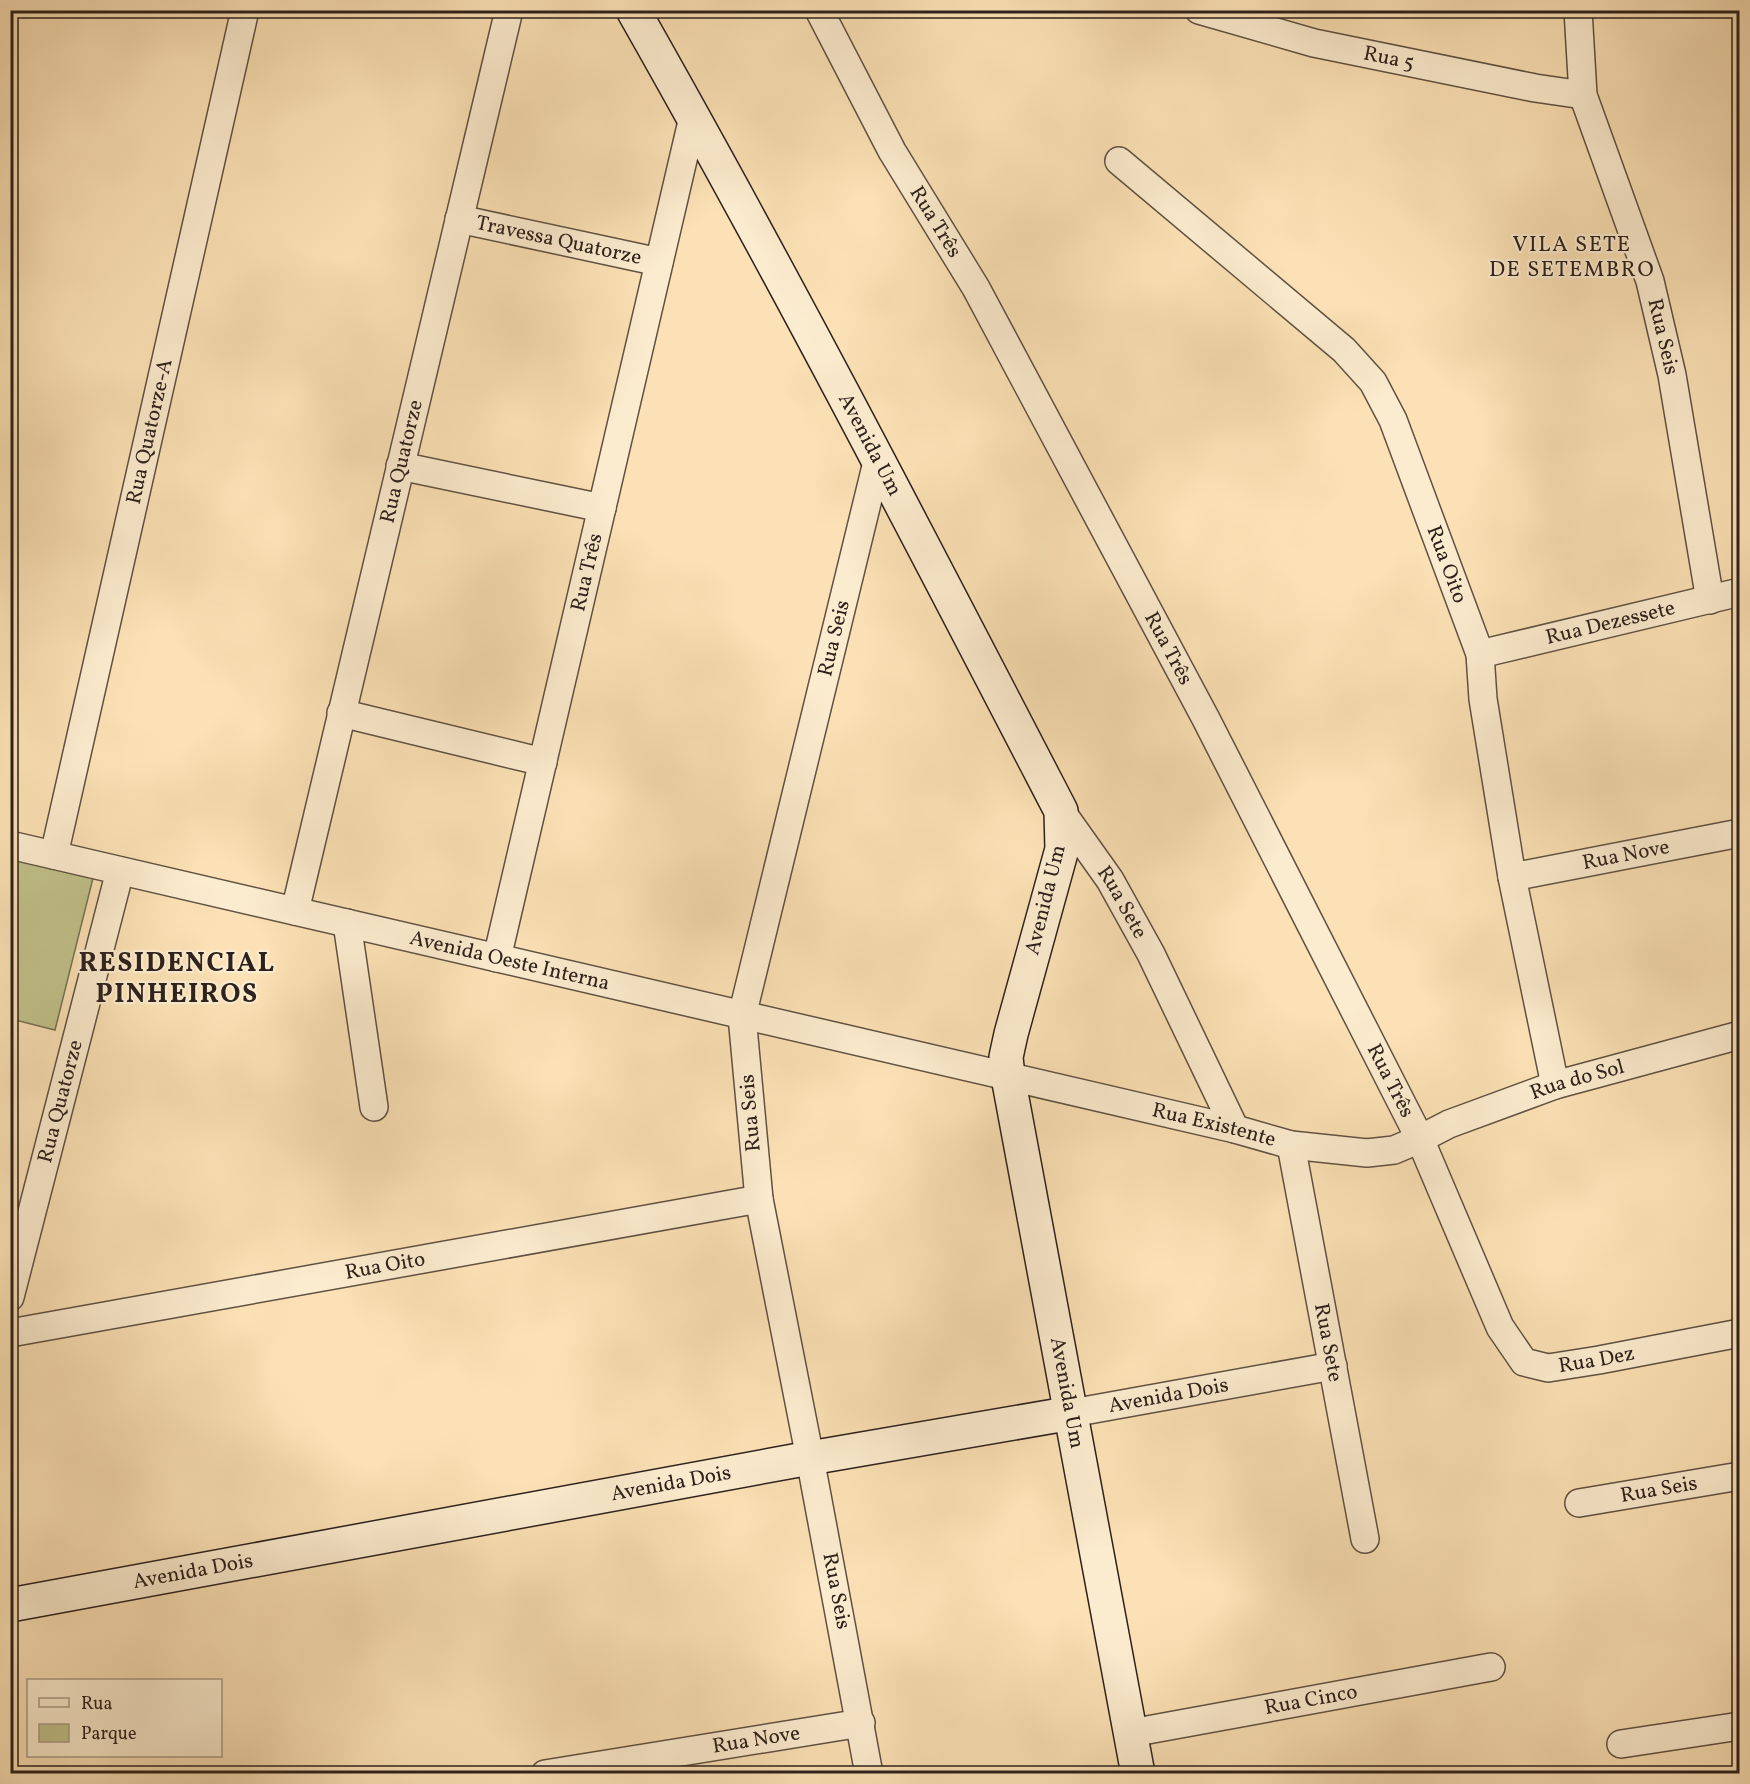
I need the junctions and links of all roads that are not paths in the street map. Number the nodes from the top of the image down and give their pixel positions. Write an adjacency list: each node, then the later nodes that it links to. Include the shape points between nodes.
1 (245, 10): 23 (street, Rua Quatorze-A)
2 (509, 10): 10 (street, Rua Quatorze)
3 (633, 10): 8 (street, Avenida Um)
4 (819, 10): 35 (street, Rua Três, via 892,151 976,288 1200,709)
5 (1199, 10): 7 (street, Rua 5, via 1314,43)
6 (1578, 10): 7 (street, Rua Seis)
7 (1583, 95): 16 (street, Rua Seis, via 1650,281 1672,375)
8 (693, 117): 11 (street, Rua Três); 12 (street, Avenida Um)
9 (1119, 161): 17 (street, Rua Oito, via 1344,350 1373,382 1393,420)
10 (459, 219): 11 (street, Travessa Quatorze); 13 (street, Rua Quatorze)
11 (659, 262): 14 (street, Rua Três)
12 (879, 458): 20 (street, Avenida Um); 29 (street, Rua Seis)
13 (400, 466): 14 (street); 18 (street, Rua Quatorze)
14 (602, 508): 19 (street, Rua Três)
15 (1740, 592): 16 (street, Rua Dezessete)
16 (1710, 600): 17 (street, Rua Dezessete)
17 (1480, 654): 25 (street, Rua Oito, via 1483,699)
18 (341, 713): 19 (street); 26 (street, Rua Quatorze)
19 (543, 762): 28 (street, Rua Três)
20 (1061, 812): 31 (street, Avenida Um, via 1062,849 1011,1034 1006,1057); 34 (street, Rua Sete, via 1110,880 1151,954)
21 (1740, 833): 25 (street, Rua Nove)
22 (10, 845): 23 (street, Avenida Oeste Interna)
23 (54, 855): 24 (street, Avenida Oeste Interna)
24 (120, 871): 26 (street, Avenida Oeste Interna); 38 (street, Rua Quatorze)
25 (1512, 878): 32 (street, Rua Oito)
26 (295, 911): 27 (street, Avenida Oeste Interna)
27 (347, 923): 28 (street, Avenida Oeste Interna); 33 (street)
28 (497, 958): 29 (street, Avenida Oeste Interna)
29 (742, 1016): 31 (street, Avenida Oeste Interna); 37 (street, Rua Seis)
30 (1740, 1035): 32 (street, Rua do Sol)
31 (1008, 1077): 34 (street, Rua Existente); 43 (street, Avenida Um)
32 (1555, 1085): 35 (street, Rua do Sol, via 1449,1124)
33 (374, 1107)
34 (1235, 1129): 36 (street, Rua Existente)
35 (1420, 1140): 36 (street, Rua Existente, via 1394,1150 1367,1153); 39 (street, Rua Três)
36 (1290, 1145): 42 (street, Rua Sete)
37 (759, 1199): 40 (street, Rua Oito); 44 (street, Rua Seis)
38 (10, 1298)
39 (1488, 1300): 41 (street, Rua Dez, via 1500,1327 1524,1362 1548,1368)
40 (10, 1333)
41 (1740, 1333)
42 (1332, 1366): 43 (street, Avenida Dois); 47 (street, Rua Sete)
43 (1072, 1413): 44 (street, Avenida Dois); 52 (street, Avenida Um)
44 (810, 1458): 48 (street, Avenida Dois); 50 (street, Rua Seis)
45 (1740, 1476): 46 (street, Rua Seis)
46 (1579, 1503)
47 (1365, 1539)
48 (10, 1605)
49 (1491, 1667): 52 (street, Rua Cinco)
50 (861, 1723): 54 (street, Rua Nove); 55 (street, Rua Seis)
51 (1740, 1726): 53 (street)
52 (1131, 1733): 56 (street, Avenida Um)
53 (1622, 1744)
54 (545, 1773)
55 (869, 1773)
56 (1138, 1773)

